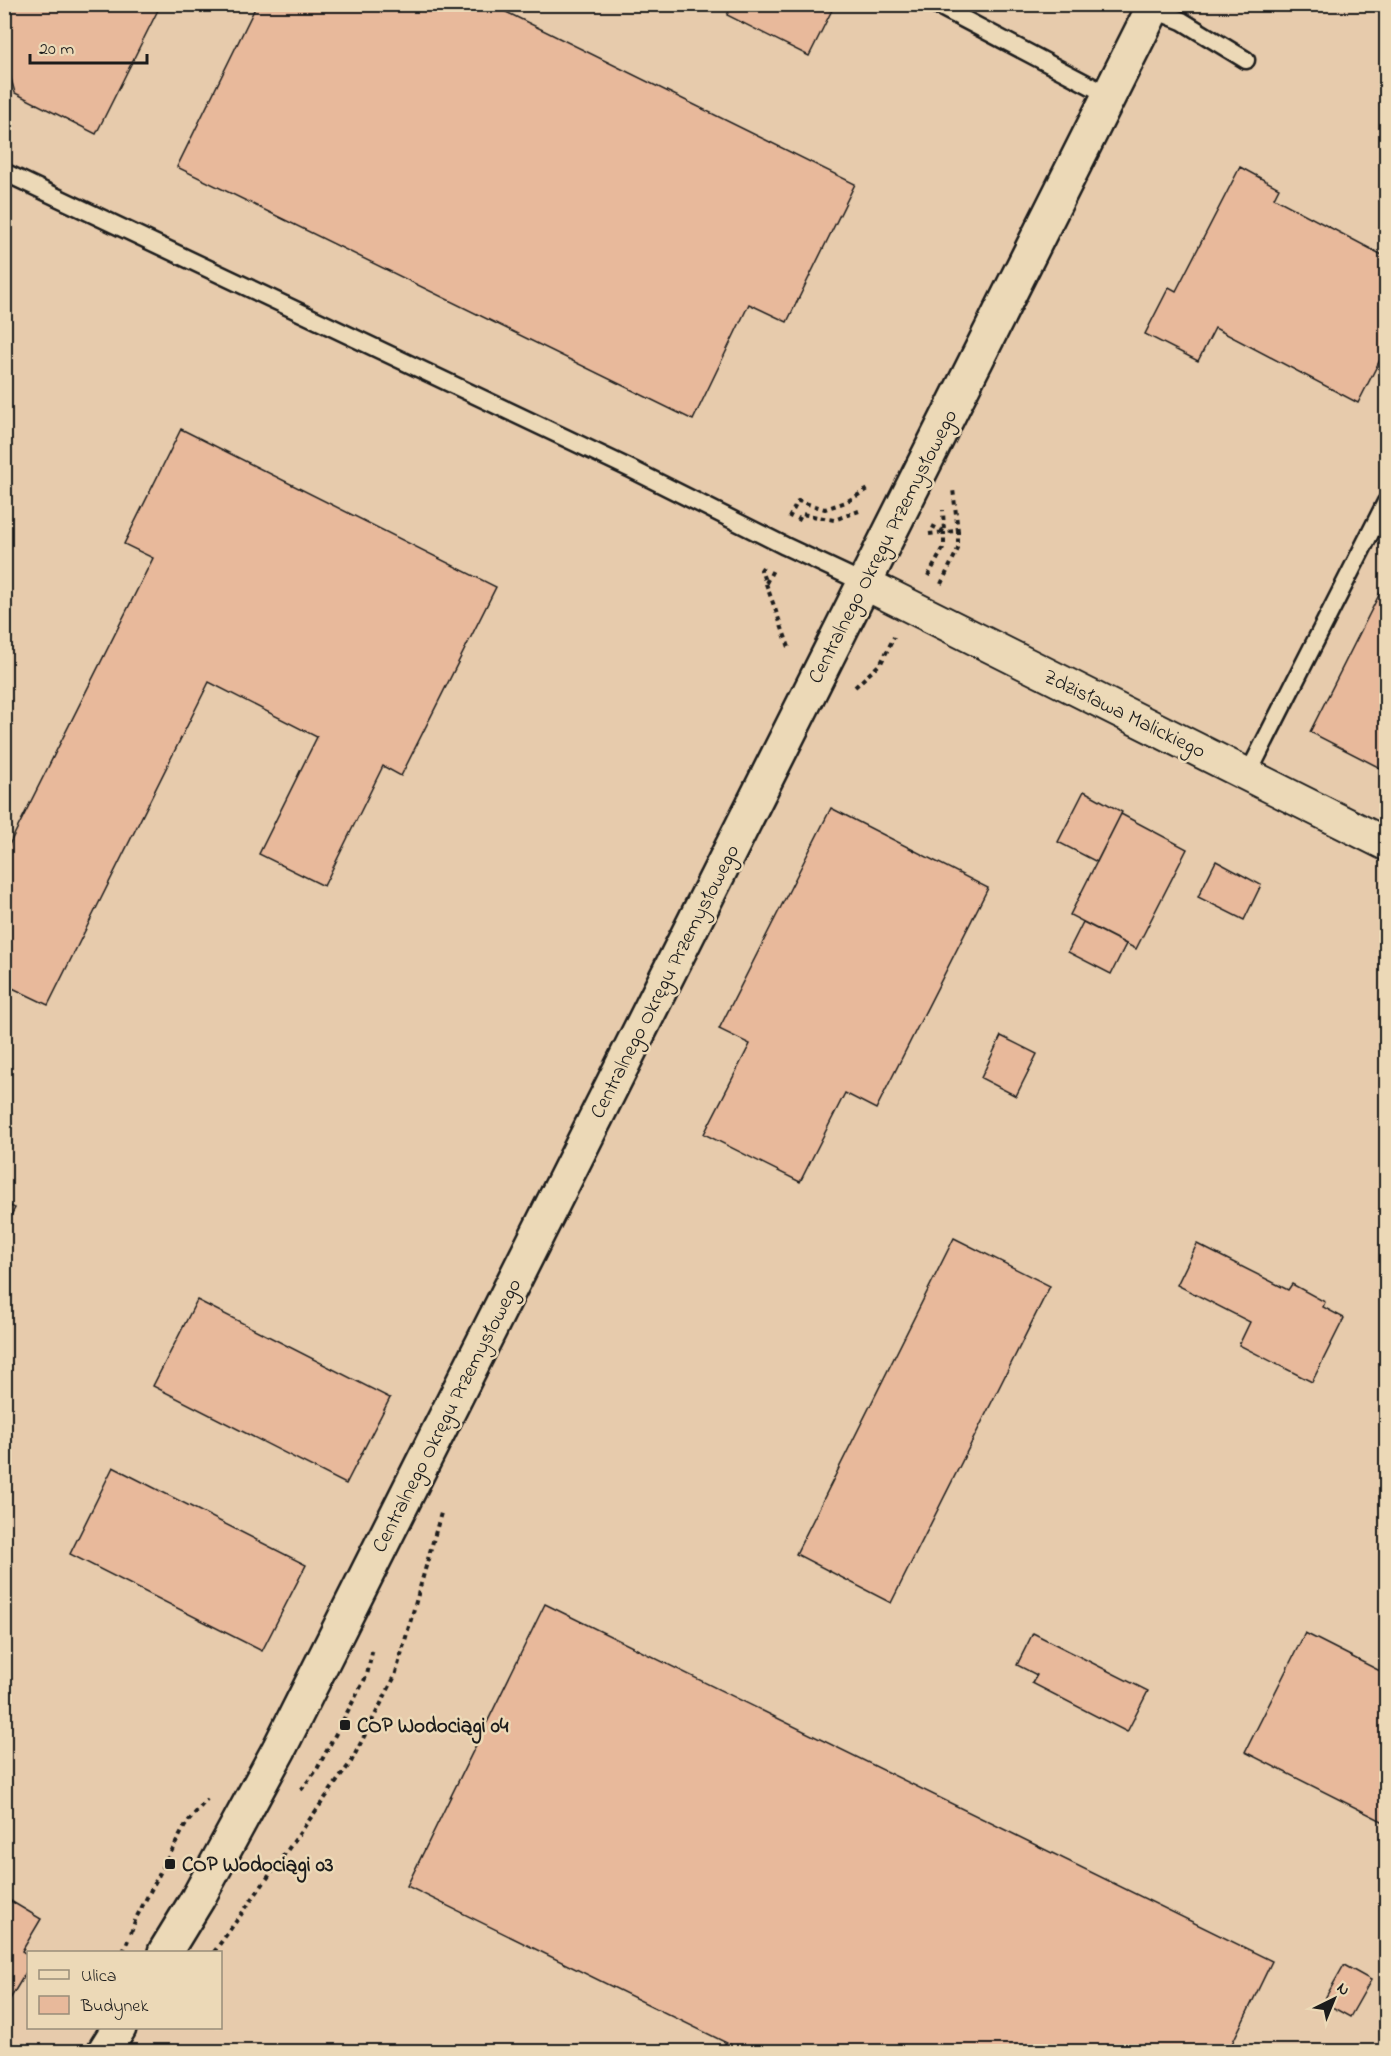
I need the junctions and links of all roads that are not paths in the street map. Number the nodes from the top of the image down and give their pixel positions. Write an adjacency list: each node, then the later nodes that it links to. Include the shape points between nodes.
1 (935, 4): 4 (lane)
2 (1151, 6): 3 (lane); 4 (street, Centralnego Okręgu Przemysłowego)
3 (1246, 60)
4 (1110, 96): 7 (street, Centralnego Okręgu Przemysłowego)
5 (4, 172): 7 (lane)
6 (1386, 502): 8 (lane)
7 (864, 583): 8 (street, Zdzisława Malickiego); 10 (street, Centralnego Okręgu Przemysłowego, via 279,1749)
8 (1248, 774): 9 (street, Zdzisława Malickiego)
9 (1386, 844)
10 (166, 1951)
11 (118, 2029): 12 (street)
12 (104, 2052)

